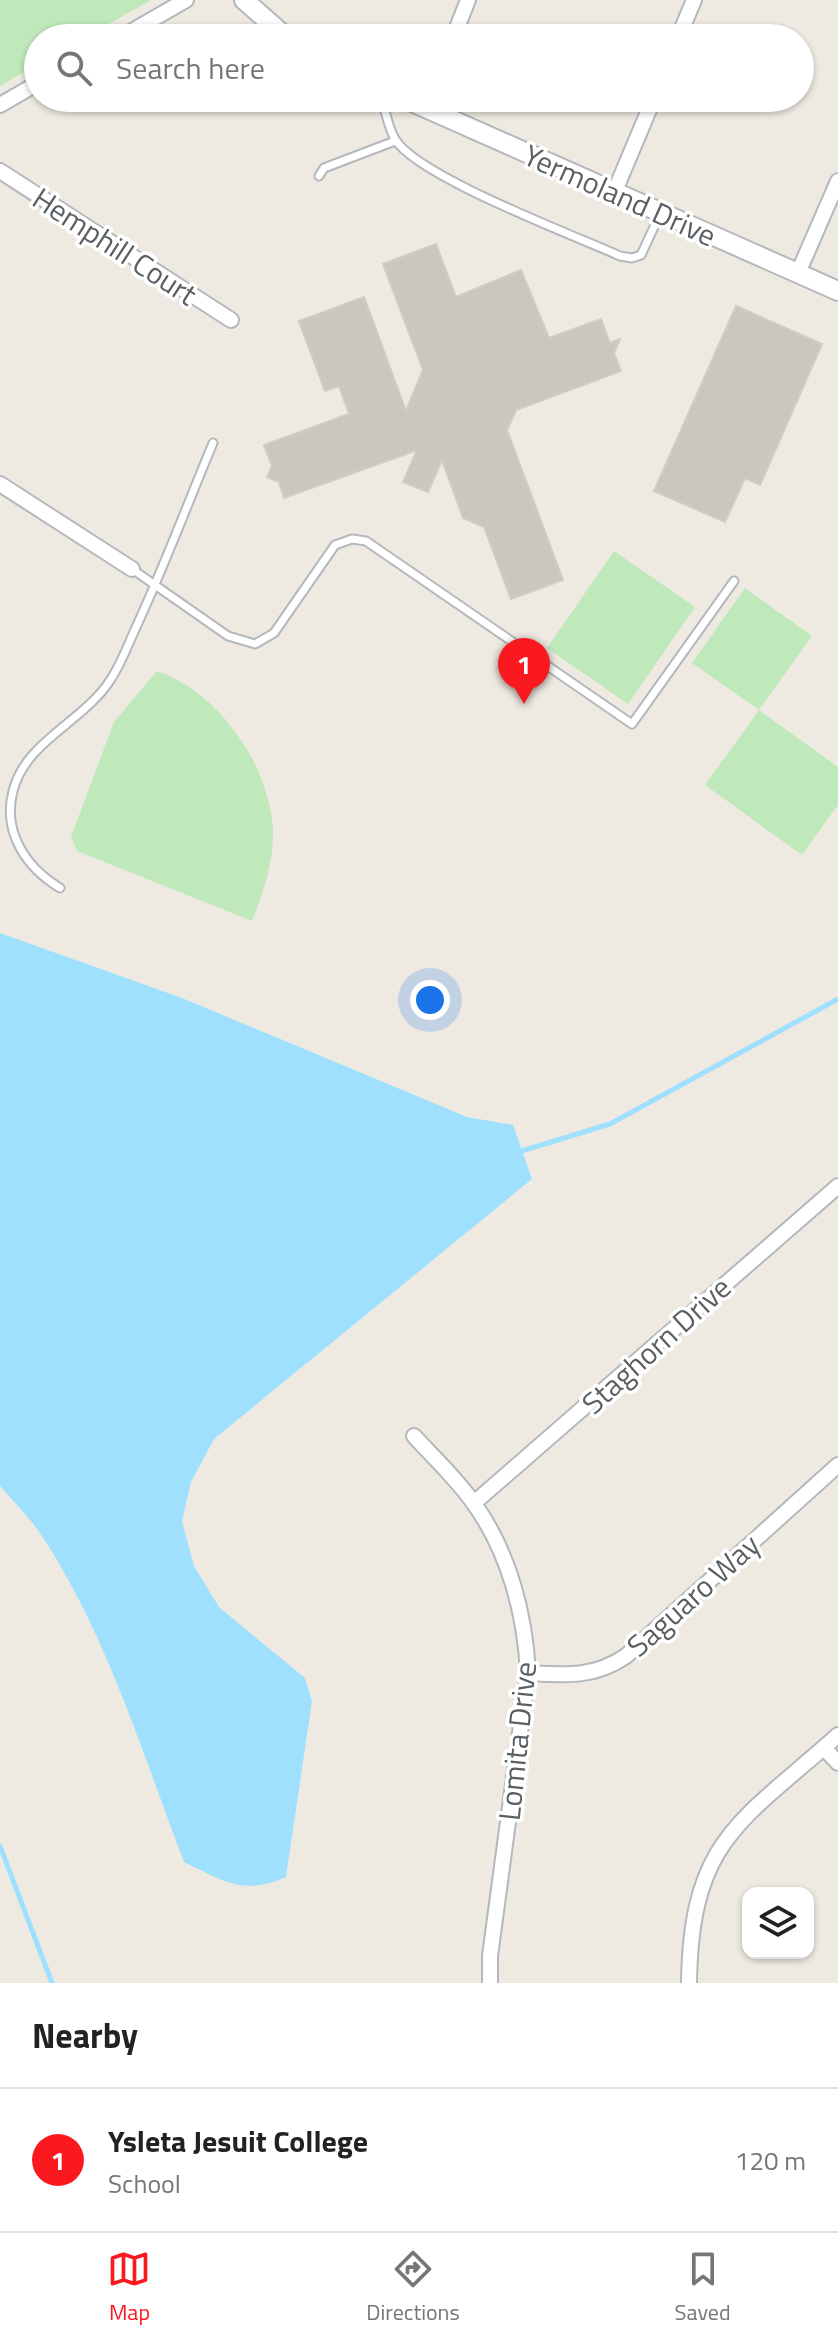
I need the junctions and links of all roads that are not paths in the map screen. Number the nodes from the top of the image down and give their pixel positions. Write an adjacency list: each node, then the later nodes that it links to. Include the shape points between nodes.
1 (186, 0): 5 (street)
2 (244, 0): 6 (street)
3 (468, 0): 7 (street)
4 (694, 0): 8 (street)
5 (144, 24)
6 (271, 24)
7 (459, 24)
8 (684, 24)
9 (24, 91): 10 (street)
10 (0, 105)
11 (386, 112): 14 (lane)
12 (445, 112): 18 (street, Yermoland Drive)
13 (648, 112): 18 (street)
14 (395, 141): 16 (lane, via 324,168); 19 (lane, via 442,176 620,256 641,255)
15 (0, 171): 22 (street, Hemphill Court)
16 (319, 176)
17 (838, 181): 20 (street)
18 (614, 193): 19 (street, Yermoland Drive)
19 (661, 213): 20 (street, Yermoland Drive)
20 (798, 273): 21 (street, Yermoland Drive)
21 (838, 291)
22 (231, 320)
23 (213, 443): 27 (lane)
24 (0, 484): 25 (street)
25 (132, 569): 27 (lane)
26 (734, 581): 27 (lane, via 632,724 366,541 335,545 274,633 255,644 228,636)
27 (155, 586): 28 (lane, via 106,685 78,717 36,750 16,779 11,817 18,844 31,866)
28 (60, 888)
29 (838, 1186): 32 (street, Staghorn Drive)
30 (414, 1436): 32 (street, Lomita Drive)
31 (838, 1465): 33 (street, Saguaro Way, via 619,1662 575,1676)
32 (474, 1503): 33 (street, Lomita Drive, via 513,1584)
33 (528, 1673): 37 (street, Lomita Drive)
34 (838, 1735): 35 (street)
35 (824, 1748): 36 (street); 38 (street, via 739,1820 717,1849 693,1924)
36 (838, 1763)
37 (490, 1983)
38 (689, 1983)

